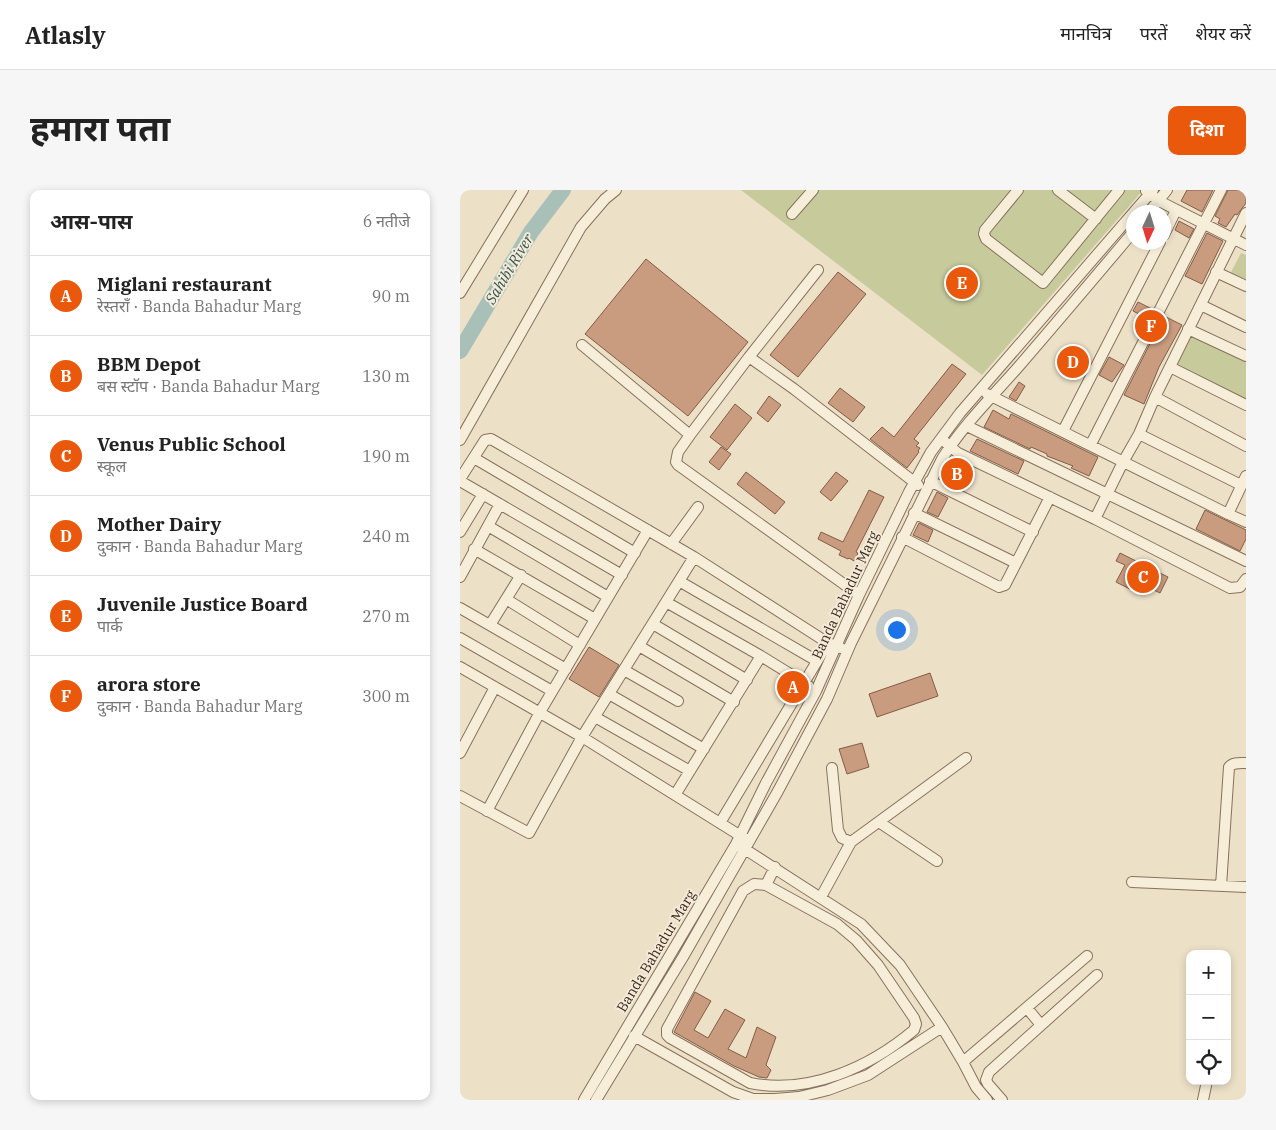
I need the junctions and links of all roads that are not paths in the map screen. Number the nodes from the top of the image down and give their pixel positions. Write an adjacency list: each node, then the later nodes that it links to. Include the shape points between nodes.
1 (523, 190): 25 (street)
2 (616, 190): 42 (street, via 581,227)
3 (813, 190): 14 (street)
4 (1018, 190): 15 (street, via 984,234 986,239 1041,282 1046,282)
5 (1119, 190): 15 (street)
6 (1167, 190): 10 (street)
7 (1221, 190): 17 (street)
8 (1061, 191): 15 (street)
9 (1149, 191): 10 (street); 33 (street, Banda Bahadur Marg)
10 (1159, 201): 11 (street); 12 (street)
11 (1155, 205)
12 (1176, 210): 16 (street); 17 (street)
13 (1246, 213): 18 (street)
14 (792, 214)
15 (1096, 219)
16 (1171, 220)
17 (1204, 224): 18 (street); 43 (street)
18 (1233, 238): 20 (street); 23 (street)
19 (1126, 240): 34 (street, Banda Bahadur Marg)
20 (1246, 245)
21 (1156, 250): 38 (street)
22 (818, 270): 31 (street)
23 (1216, 272): 24 (street); 26 (street)
24 (1246, 286)
25 (460, 293)
26 (1201, 305): 27 (street); 28 (street)
27 (1246, 327)
28 (1188, 329): 30 (street); 32 (street)
29 (582, 345): 40 (street)
30 (1246, 356)
31 (748, 357): 40 (street); 50 (street)
32 (1170, 366): 35 (street); 36 (street)
33 (981, 389): 34 (street); 41 (street, Banda Bahadur Marg)
34 (992, 397): 37 (street, Banda Bahadur Marg); 38 (street)
35 (1155, 397): 39 (street); 45 (street)
36 (1246, 405)
37 (967, 426): 44 (street, Banda Bahadur Marg); 53 (street)
38 (1063, 431): 43 (street)
39 (1140, 434): 47 (street); 49 (street)
40 (690, 435): 78 (street, via 676,457 678,466)
41 (941, 439): 44 (street); 50 (street, Banda Bahadur Marg)
42 (460, 440)
43 (1091, 444): 47 (street)
44 (950, 446): 51 (street, Banda Bahadur Marg); 55 (street, via 958,453)
45 (1246, 446)
46 (474, 458): 48 (street); 63 (street, via 486,440 491,439); 69 (street)
47 (1123, 462): 53 (street); 59 (street)
48 (460, 480): 54 (street)
49 (1244, 480): 59 (street)
50 (914, 482): 51 (street); 52 (street, Banda Bahadur Marg)
51 (925, 490): 52 (street); 58 (street, Banda Bahadur Marg); 65 (street)
52 (909, 492): 78 (street, Banda Bahadur Marg)
53 (1108, 493): 60 (street); 71 (street)
54 (483, 494): 56 (street); 64 (street)
55 (1050, 497): 60 (street); 65 (street)
56 (500, 504): 62 (street); 74 (street)
57 (698, 507): 67 (street)
58 (914, 513): 66 (street, Banda Bahadur Marg); 72 (street)
59 (1228, 514): 61 (street)
60 (1096, 518): 76 (street, via 1230,588 1240,588)
61 (1246, 522)
62 (488, 526): 68 (street); 79 (street)
63 (648, 530): 67 (street); 69 (street)
64 (460, 532)
65 (1033, 532): 72 (street)
66 (902, 538): 72 (street, via 999,587 1005,585); 90 (street, Banda Bahadur Marg)
67 (671, 544): 70 (street)
68 (474, 549): 73 (street); 75 (street)
69 (634, 553): 74 (street)
70 (694, 558): 77 (street); 87 (street)
71 (1246, 562)
72 (1016, 563)
73 (521, 575): 80 (street); 83 (street)
74 (622, 575): 79 (street)
75 (460, 577)
76 (1246, 579)
77 (679, 581): 81 (street); 92 (street)
78 (859, 595): 87 (street, Banda Bahadur Marg)
79 (608, 597): 83 (street)
80 (506, 599): 85 (street); 88 (street)
81 (666, 602): 84 (street); 91 (street)
82 (460, 608): 85 (street)
83 (596, 619): 88 (street)
84 (653, 624): 89 (street); 96 (street)
85 (490, 626): 94 (street)
86 (460, 638): 99 (street)
87 (832, 644): 90 (street); 92 (street); 100 (street, Banda Bahadur Marg)
88 (580, 645): 94 (street)
89 (639, 646): 95 (street); 104 (street)
90 (847, 651): 102 (street, Banda Bahadur Marg)
91 (761, 656): 96 (street); 97 (street)
92 (817, 661): 97 (street)
93 (460, 667): 98 (street)
94 (566, 669): 99 (street)
95 (624, 670): 101 (street); 103 (street)
96 (747, 680): 104 (street)
97 (804, 682): 100 (street); 118 (street)
98 (495, 687): 105 (street); 109 (street)
99 (552, 691): 105 (street)
100 (816, 691): 102 (street); 119 (street, Banda Bahadur Marg, via 766,783)
101 (610, 694): 106 (street); 108 (street)
102 (826, 699): 119 (street, Banda Bahadur Marg)
103 (678, 701)
104 (734, 702): 108 (street)
105 (540, 712): 107 (street); 116 (street)
106 (595, 717): 107 (street); 113 (street)
107 (582, 737): 114 (street); 116 (street, via 529,834)
108 (704, 749): 113 (street)
109 (460, 753)
110 (966, 758): 117 (street)
111 (1246, 763): 125 (street, via 1234,763 1229,767)
112 (832, 768): 120 (street, via 838,830 842,838)
113 (690, 771): 114 (street)
114 (675, 795): 118 (street)
115 (460, 796): 116 (street)
116 (487, 811)
117 (879, 822): 120 (street); 121 (street)
118 (720, 823): 119 (street)
119 (743, 842): 122 (street); 133 (street, Banda Bahadur Marg, via 683,957); 136 (street, Banda Bahadur Marg)
120 (851, 842): 127 (street)
121 (937, 861)
122 (775, 867): 124 (street); 127 (street)
123 (1132, 882): 125 (street)
124 (766, 885): 124 (street, via 837,924 856,940 878,965 914,1018 914,1030 862,1064 834,1077 808,1083 765,1086 750,1083 670,1038 667,1029 743,891 754,884)
125 (1220, 886): 126 (street)
126 (1246, 887)
127 (821, 897): 132 (street, via 861,924 900,965)
128 (1087, 956): 130 (street)
129 (1097, 975): 131 (street)
130 (1027, 1008): 131 (street); 134 (street)
131 (1041, 1025): 139 (street, via 987,1076 988,1084)
132 (942, 1027): 133 (street, via 868,1075 828,1090 775,1099 753,1099 733,1092); 134 (street)
133 (634, 1036): 137 (street, Banda Bahadur Marg)
134 (964, 1062): 138 (street, via 972,1081)
135 (1206, 1085): 140 (street)
136 (584, 1100)
137 (596, 1100)
138 (987, 1100)
139 (1002, 1100)
140 (1203, 1100)

